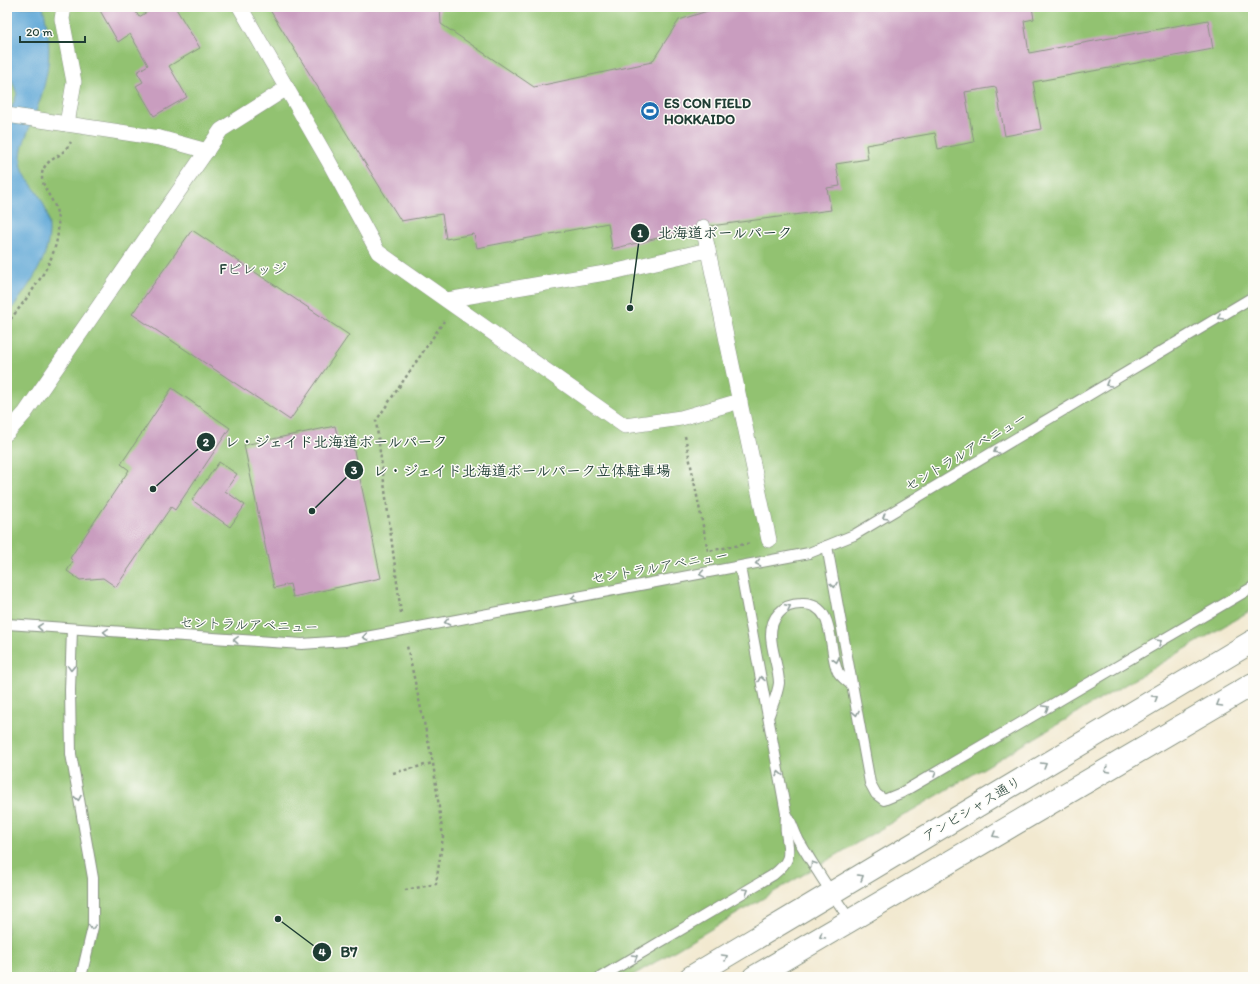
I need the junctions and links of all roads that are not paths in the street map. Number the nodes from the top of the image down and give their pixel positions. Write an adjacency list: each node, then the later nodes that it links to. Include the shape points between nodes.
1 (64, 7): 5 (street, via 62,19 74,82)
2 (240, 7): 3 (street)
3 (287, 88): 6 (street, via 221,130); 10 (street, via 378,252)
4 (7, 115): 5 (street)
5 (72, 124): 6 (street, via 160,138)
6 (207, 151): 12 (street, via 25,413)
7 (703, 227): 8 (street)
8 (708, 250): 10 (street, via 617,271); 11 (street)
9 (1253, 297): 14 (lane, セントラルアベニュー, one-way to 14, via 854,535)
10 (450, 303): 11 (street, via 625,426 681,418)
11 (740, 401): 13 (street)
12 (7, 434)
13 (769, 540)
14 (827, 546): 15 (lane, セントラルアベニュー, one-way to 15, via 809,553); 21 (lane, one-way to 21)
15 (740, 567): 18 (lane, セントラルアベニュー, one-way to 18, via 345,641 302,644); 22 (lane, one-way to 15)
16 (1253, 587): 21 (lane, one-way to 16, via 871,789 879,798 888,799)
17 (7, 624): 18 (lane, セントラルアベニュー, one-way to 17)
18 (72, 629): 26 (lane, one-way to 26, via 71,754 92,878 93,927)
19 (1253, 641): 24 (street, アンビシャス通り, one-way to 19)
20 (1253, 684): 25 (street, one-way to 25)
21 (851, 685): 22 (lane, one-way to 21, via 779,684 771,630 778,613 786,607 804,604 822,613 828,621 838,672)
22 (768, 717): 23 (lane, one-way to 22)
23 (786, 813): 24 (lane, one-way to 23, via 797,837); 27 (lane, one-way to 23, via 783,867 789,859 790,851)
24 (832, 894): 25 (lane); 28 (street, アンビシャス通り, one-way to 24)
25 (850, 920): 29 (street, one-way to 29)
26 (81, 977)
27 (601, 977)
28 (692, 977)
29 (754, 977)

